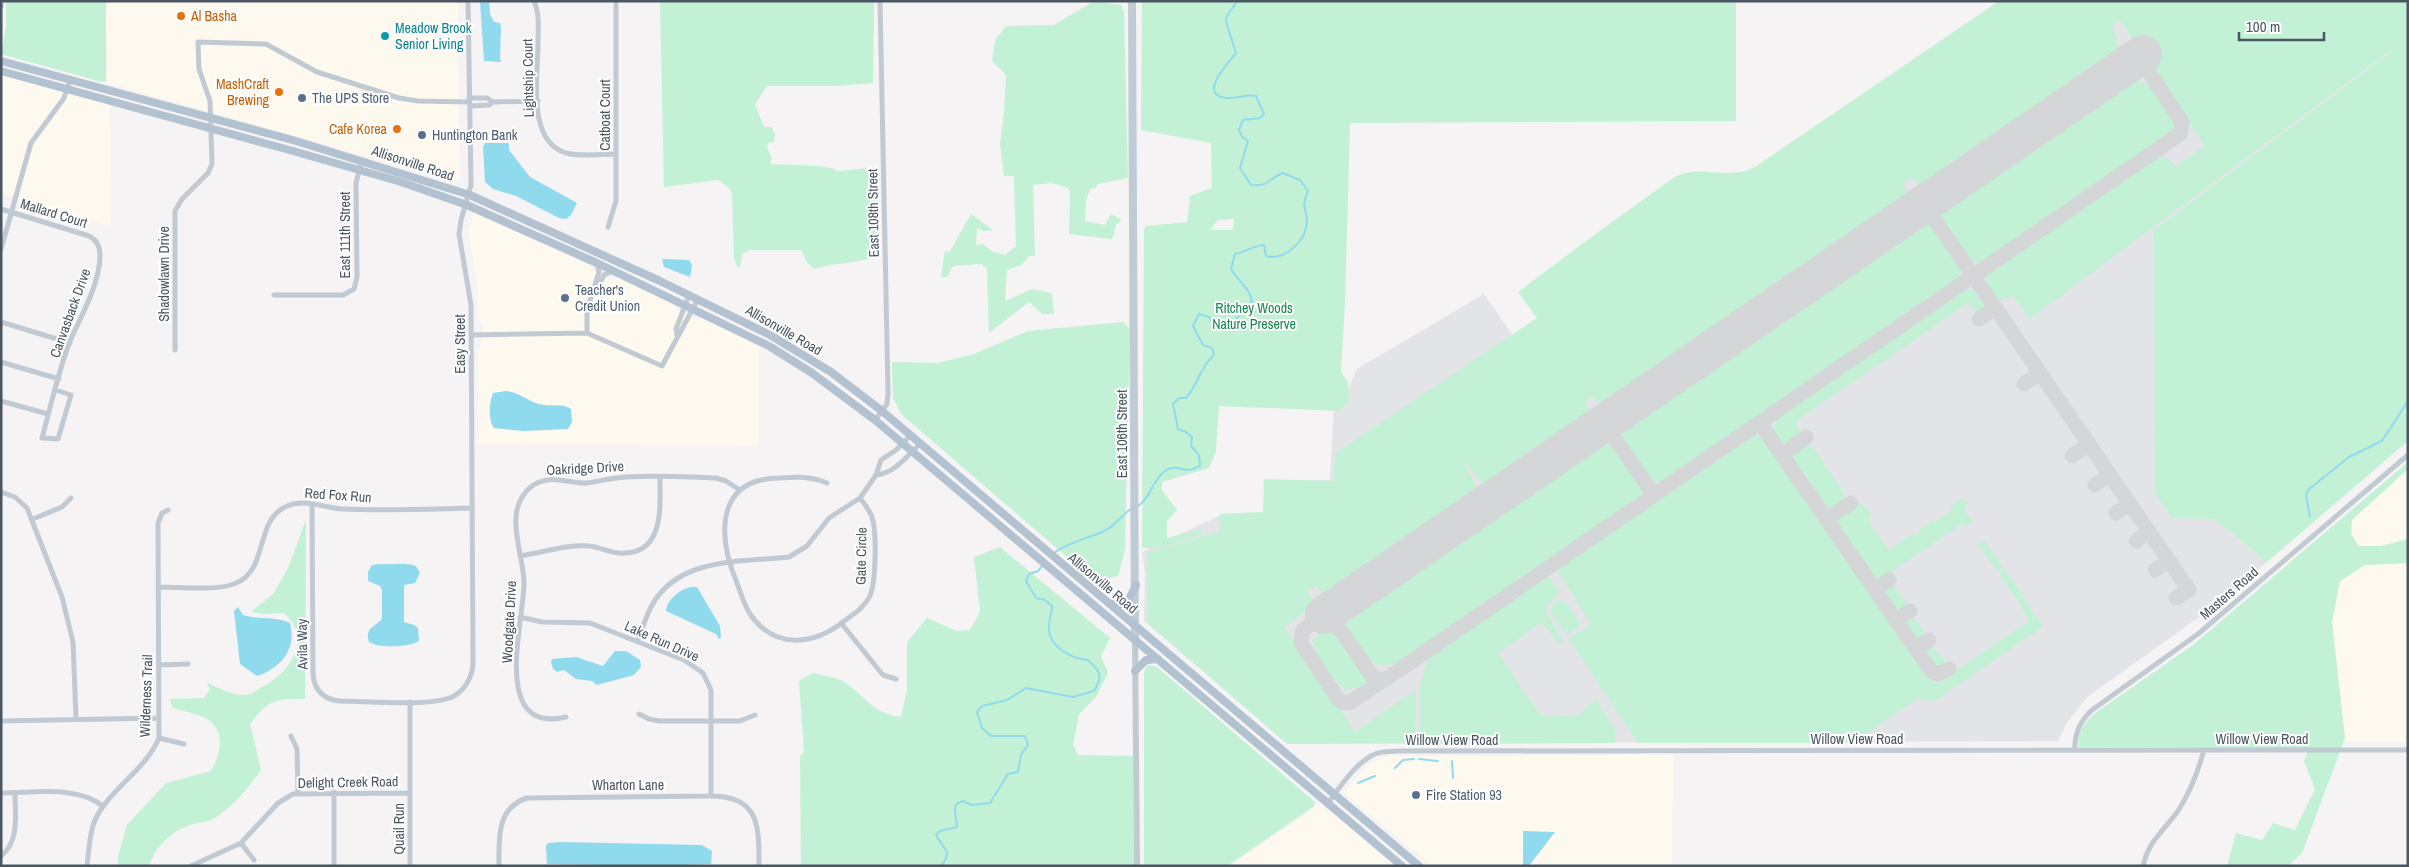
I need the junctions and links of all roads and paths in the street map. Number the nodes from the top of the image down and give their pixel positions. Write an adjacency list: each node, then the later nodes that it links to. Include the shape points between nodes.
1 (1, 1): 7 (street)
2 (468, 1): 13 (street, Easy Street)
3 (534, 1): 12 (street, Lightship Court, via 538,18)
4 (616, 1): 15 (street, Catboat Court)
5 (880, 1): 43 (street, East 108th Street, via 888,392 887,404)
6 (1132, 1): 64 (main road, East 106th Street)
7 (1, 6)
8 (1, 61): 10 (main road, Allisonville Road)
9 (1, 71): 11 (main road, Allisonville Road)
10 (70, 80): 11 (street); 14 (main road, Allisonville Road)
11 (67, 90): 14 (main road, Allisonville Road); 21 (street, via 31,142)
12 (538, 101): 13 (street); 15 (street, Lightship Court, via 540,128 553,146 573,154)
13 (469, 102): 14 (street, Shadowlawn Drive, via 418,102 399,98 317,72 266,44 198,42 198,65 210,97); 18 (street, Easy Street)
14 (211, 123): 16 (main road, Allisonville Road); 17 (main road, Allisonville Road); 38 (street, Shadowlawn Drive, via 210,168 175,211)
15 (616, 154): 22 (street, Catboat Court, via 616,208)
16 (362, 160): 17 (street, East 111th Street); 18 (main road, Allisonville Road)
17 (360, 170): 19 (main road, Allisonville Road); 28 (street, East 111th Street, via 356,188 357,277 354,289 343,295)
18 (470, 195): 19 (street, Easy Street); 29 (main road, Allisonville Road)
19 (467, 205): 25 (main road, Allisonville Road); 35 (street, Easy Street, via 460,234 471,297)
20 (1, 209): 21 (street, Mallard Court)
21 (11, 212): 23 (street, Mallard Court, via 84,234); 24 (street)
22 (608, 227)
23 (98, 243): 37 (street, Canvasback Drive, via 98,267 85,313)
24 (1, 249)
25 (597, 264): 26 (main road, Allisonville Road); 27 (street, via 599,272)
26 (612, 271): 27 (street, via 604,275); 31 (main road, Allisonville Road)
27 (592, 294): 34 (street, via 587,310)
28 (274, 295)
29 (689, 295): 30 (main road, Allisonville Road); 31 (street)
30 (698, 299): 32 (street); 43 (main road, Allisonville Road, via 802,353)
31 (685, 305): 32 (main road, Allisonville Road); 36 (street, via 676,329)
32 (693, 309): 36 (street); 45 (main road, Allisonville Road, via 787,357)
33 (1, 322): 37 (street)
34 (587, 333): 35 (street); 36 (street, via 662,366)
35 (471, 335): 59 (street, Easy Street)
36 (677, 335)
37 (70, 343): 40 (street, Canvasback Drive)
38 (175, 350)
39 (1, 362): 40 (street)
40 (59, 379): 41 (street, Canvasback Drive)
41 (56, 390): 44 (street, Canvasback Drive); 44 (street, Canvasback Drive, via 71,395 58,439 42,438)
42 (1, 401): 44 (street)
43 (882, 411): 45 (street, East 108th Street); 46 (main road, Allisonville Road)
44 (48, 414)
45 (875, 420): 47 (main road, Allisonville Road)
46 (910, 436): 47 (street); 48 (main road, Allisonville Road)
47 (902, 443): 49 (main road, Allisonville Road); 51 (street, via 881,460)
48 (920, 444): 49 (street); 66 (main road, Allisonville Road)
49 (912, 451): 51 (street, via 899,464); 70 (main road, Allisonville Road)
50 (2408, 455): 89 (street, Masters Road, via 2198,634 2092,710 2079,726)
51 (876, 475): 57 (street)
52 (660, 477): 54 (street, Oakridge Drive, via 716,478); 62 (street, via 659,525 653,537 636,550 619,553 583,546); 62 (street, Oakridge Drive, via 624,477 587,483 549,479 537,484 524,496 518,509)
53 (827, 483): 54 (street, via 812,478 771,478)
54 (740, 490): 63 (street, Gate Circle, via 724,520)
55 (1, 492): 61 (street, via 23,503)
56 (71, 498): 61 (street, via 62,507)
57 (860, 498): 63 (street, via 824,522 807,546 794,555); 68 (street, Gate Circle, via 873,520 873,584 869,598)
58 (312, 504): 59 (street, Red Fox Run, via 347,509); 65 (street, Red Fox Run, via 289,505 274,515 267,525 255,566 242,581 225,586); 78 (street, Avila Way, via 313,674 316,687 324,696 336,701)
59 (472, 508): 77 (street, Easy Street, via 473,662)
60 (168, 510): 65 (street, Wilderness Trail, via 158,520)
61 (32, 519): 82 (street, via 69,620 75,659)
62 (520, 556): 67 (street, Woodgate Drive, via 524,583)
63 (728, 562): 68 (street, Gate Circle, via 749,612 766,631 803,640 825,634); 71 (street, via 695,569 668,585 652,606)
64 (1136, 586): 66 (main road, via 1129,601 1123,605); 69 (main road, East 106th Street)
65 (158, 587): 74 (street, Wilderness Trail)
66 (1106, 602): 69 (main road, Allisonville Road)
67 (520, 617): 71 (street, Lake Run Drive, via 542,622 590,623); 81 (street, Woodgate Drive, via 517,632 518,690 525,706 534,716 548,720)
68 (841, 623): 76 (street, via 883,675)
69 (1135, 626): 70 (main road, East 106th Street); 97 (main road, Allisonville Road)
70 (1135, 640): 72 (main road, Allisonville Road); 75 (street, East 106th Street)
71 (637, 641): 85 (street, Lake Run Drive, via 684,660 703,673 711,690)
72 (1158, 659): 75 (main road, via 1146,660); 99 (main road, Allisonville Road)
73 (188, 664): 74 (street)
74 (159, 665): 83 (street, Wilderness Trail)
75 (1135, 671): 110 (street, East 106th Street)
76 (896, 679)
77 (464, 688): 78 (street, Avila Way, via 442,700)
78 (410, 702): 93 (street, Quail Run)
79 (639, 714): 85 (street, via 654,720)
80 (755, 715): 85 (street, via 740,721)
81 (566, 717)
82 (76, 718): 83 (street); 84 (street)
83 (159, 718): 87 (street, Wilderness Trail)
84 (1, 721)
85 (711, 721): 98 (street, Lake Run Drive)
86 (291, 736): 96 (street, via 297,749)
87 (159, 738): 88 (street); 100 (street, Wilderness Trail, via 152,752)
88 (184, 744)
89 (2075, 750): 90 (street, Willow View Road); 97 (street, Willow View Road, via 1385,752 1374,754 1359,766)
90 (2204, 750): 91 (street, Willow View Road); 113 (street, via 2188,793 2150,845)
91 (2408, 750)
92 (334, 792): 93 (street, Delight Creek Road); 96 (street, Delight Creek Road); 106 (street)
93 (410, 792): 107 (street, Quail Run)
94 (1, 793): 95 (street)
95 (15, 793): 100 (street, via 76,793 89,796); 102 (street, via 14,835)
96 (298, 793): 101 (street, Delight Creek Road, via 278,804)
97 (1334, 794): 99 (street, Willow View Road); 112 (main road, Allisonville Road)
98 (711, 796): 108 (street, Wharton Lane, via 532,797 516,802 504,815 499,830); 109 (street, Wharton Lane, via 738,800 752,813 759,832)
99 (1328, 802): 111 (main road, Allisonville Road)
100 (103, 806): 104 (street, Wilderness Trail, via 93,827)
101 (241, 843): 103 (street); 105 (street, Delight Creek Road)
102 (1, 856)
103 (254, 860)
104 (87, 866)
105 (191, 866)
106 (334, 866)
107 (410, 866)
108 (499, 866)
109 (759, 866)
110 (1137, 866)
111 (1402, 866)
112 (1419, 866)
113 (2143, 866)

